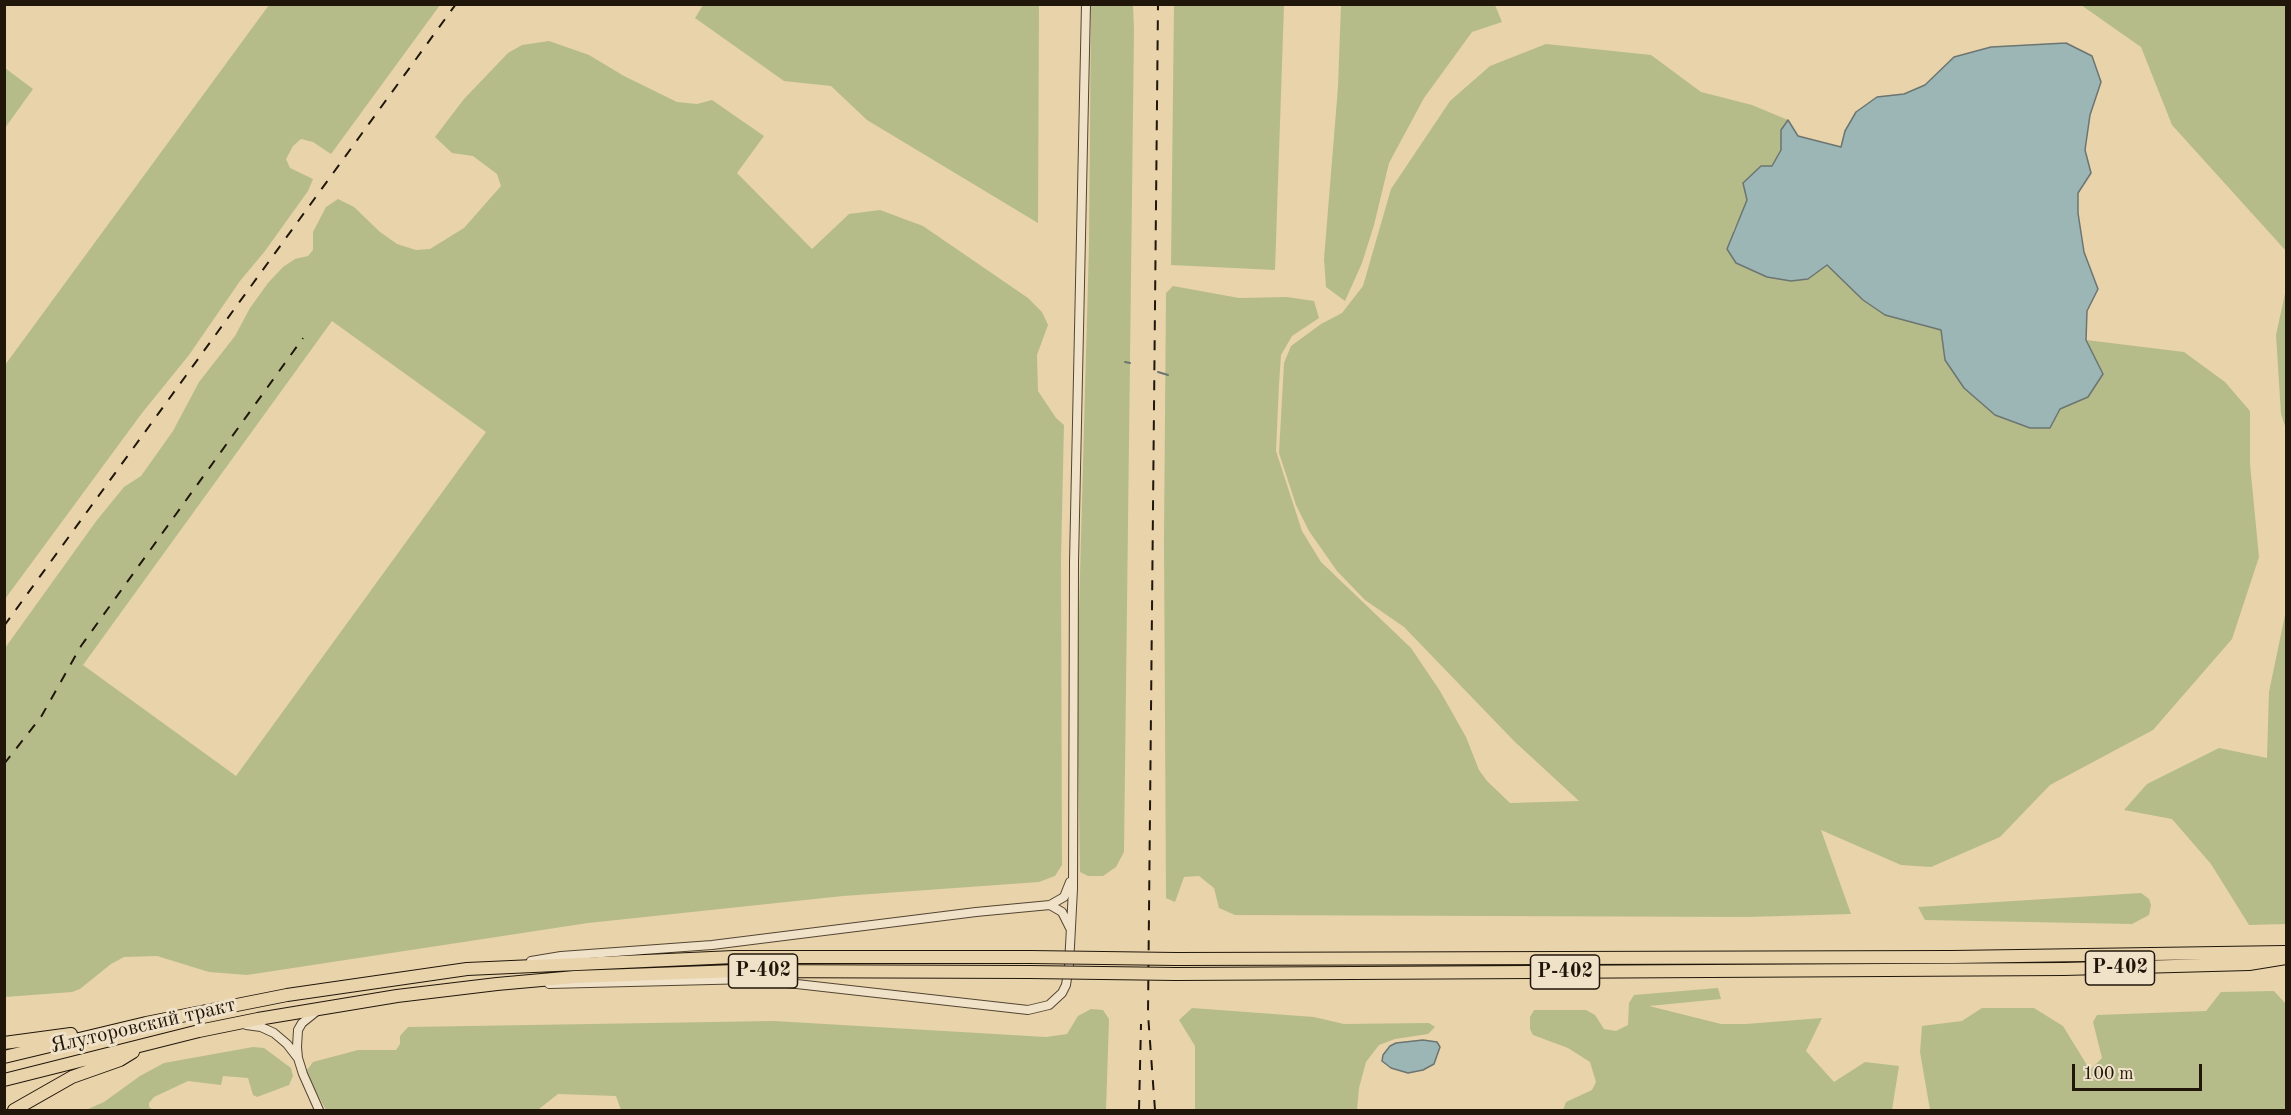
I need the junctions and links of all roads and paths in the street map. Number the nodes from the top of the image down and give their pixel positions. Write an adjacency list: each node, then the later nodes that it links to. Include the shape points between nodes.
1 (1086, 4): 2 (street)
2 (1072, 848): 3 (street, via 1068,891); 4 (street)
3 (1050, 905): 4 (street, via 1065,916); 7 (street, via 712,945 561,956)
4 (1071, 943): 8 (street, via 1068,978 1062,993 1049,1005 1028,1010 752,979)
5 (2286, 952): 7 (main road, Р-402, bridge, via 1906,957 734,957)
6 (2286, 958): 8 (main road, Р-402, bridge, via 2249,964 2064,969 1176,974 735,971)
7 (497, 967): 10 (main road, Ялуторовский тракт / Р-402, via 287,995)
8 (497, 984): 9 (main road, Р-402)
9 (323, 1008): 11 (main road, Ялуторовский тракт / Р-402); 17 (street, via 298,1030)
10 (146, 1023): 12 (main road); 15 (main road, Ялуторовский тракт)
11 (230, 1025): 14 (main road, Ялуторовский тракт); 17 (street, via 269,1030)
12 (97, 1030): 13 (main road); 15 (main road)
13 (4, 1043)
14 (147, 1044): 18 (main road, Ялуторовский тракт); 19 (main road)
15 (46, 1047): 16 (main road, Ялуторовский тракт)
16 (4, 1057)
17 (297, 1058): 20 (street)
18 (4, 1080)
19 (14, 1110)
20 (319, 1110)

